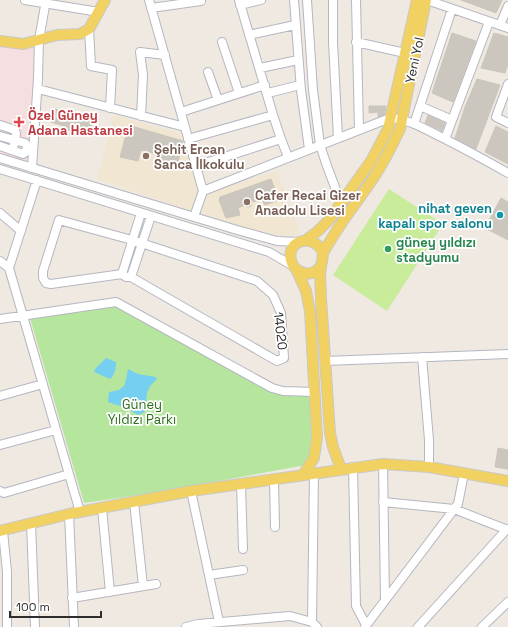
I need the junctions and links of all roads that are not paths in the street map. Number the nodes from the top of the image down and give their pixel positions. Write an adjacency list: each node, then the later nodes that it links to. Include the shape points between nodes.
1 (25, 0): 11 (street)
2 (105, 0): 16 (main road)
3 (261, 0): 12 (street)
4 (294, 0): 18 (street)
5 (307, 0): 57 (street, via 313,90)
6 (333, 0): 52 (street)
7 (356, 0): 26 (street)
8 (417, 0): 27 (main road)
9 (427, 0): 15 (street); 44 (main road, Yeni Yol)
10 (201, 1): 13 (street)
11 (45, 2): 16 (street); 23 (street)
12 (240, 2): 22 (street)
13 (150, 4): 28 (street)
14 (508, 6): 19 (street)
15 (452, 9): 17 (street); 38 (street)
16 (99, 12): 21 (main road)
17 (489, 22): 19 (street); 45 (street)
18 (295, 25): 22 (street); 29 (street)
19 (500, 25): 20 (street)
20 (508, 28)
21 (89, 29): 23 (main road, via 80,34 57,34); 39 (street, via 91,66 112,70)
22 (249, 35): 30 (street)
23 (39, 40): 24 (main road, via 23,44); 34 (street)
24 (0, 41)
25 (222, 42): 36 (street)
26 (356, 42): 27 (street); 50 (street)
27 (405, 53): 43 (main road)
28 (165, 55): 40 (street); 42 (street, via 140,52)
29 (298, 60): 30 (street); 33 (street)
30 (260, 68): 35 (street)
31 (208, 72): 37 (street)
32 (508, 84): 46 (street, via 496,117)
33 (300, 85): 35 (street); 59 (street)
34 (38, 88): 39 (street); 65 (street)
35 (266, 89): 36 (street); 41 (street)
36 (238, 93): 37 (street)
37 (218, 100): 40 (street)
38 (420, 106): 45 (street); 47 (street)
39 (110, 108): 42 (street)
40 (180, 112): 49 (street)
41 (273, 115): 53 (street); 54 (street)
42 (142, 116): 49 (street)
43 (390, 118): 44 (street); 50 (street); 70 (main road, via 388,129 371,161)
44 (402, 119): 47 (street); 79 (main road, Yeni Yol, via 391,149 374,178)
45 (452, 120): 55 (street)
46 (508, 123)
47 (414, 124): 55 (street)
48 (0, 125): 56 (street, via 15,130)
49 (185, 127): 53 (street)
50 (359, 130): 52 (street)
51 (0, 136): 56 (street)
52 (338, 138): 57 (street)
53 (188, 139): 64 (street)
54 (281, 139): 61 (street); 64 (street)
55 (445, 139): 67 (street)
56 (15, 141): 60 (street); 60 (street, via 26,145 27,150 24,154)
57 (320, 145): 59 (street); 70 (street)
58 (0, 146): 60 (street)
59 (309, 149): 61 (street)
60 (13, 150): 63 (street)
61 (288, 157): 69 (street)
62 (0, 158): 63 (street)
63 (10, 161): 65 (street)
64 (196, 166): 69 (street)
65 (32, 168): 74 (street)
66 (0, 169): 68 (street)
67 (508, 173)
68 (37, 180): 72 (street); 75 (street)
69 (203, 191): 74 (street)
70 (341, 203): 77 (main road, via 329,220)
71 (0, 213): 75 (street)
72 (141, 213): 73 (street); 76 (street)
73 (151, 216): 78 (street); 83 (street, via 269,252)
74 (194, 217): 77 (street, via 277,241)
75 (20, 231): 82 (street)
76 (132, 240): 78 (street); 84 (street); 84 (street, via 59,220 43,278 46,283 51,284)
77 (303, 241): 79 (main road, via 317,243); 83 (main road, via 292,250 290,256)
78 (142, 244): 85 (street); 85 (street, 14020, via 257,282 273,295 281,313 284,358 278,361)
79 (323, 253): 81 (main road, via 324,260)
80 (0, 261): 82 (street)
81 (321, 266): 83 (main road, via 308,274); 90 (main road)
82 (9, 268): 86 (street)
83 (295, 268): 92 (main road, via 306,291 310,311)
84 (122, 274): 85 (street)
85 (131, 277)
86 (23, 316): 87 (street); 91 (street); 92 (street, via 116,302 272,388)
87 (0, 319)
88 (508, 354): 89 (street)
89 (422, 358): 90 (street); 98 (street)
90 (326, 362): 99 (main road, via 330,432)
91 (43, 384): 93 (street); 94 (street)
92 (315, 392): 103 (main road, via 317,437 314,458)
93 (0, 396)
94 (56, 430): 95 (street); 102 (street)
95 (0, 445)
96 (382, 464): 97 (main road); 98 (main road); 110 (street)
97 (353, 467): 99 (main road); 130 (street, via 356,606)
98 (429, 467): 101 (main road)
99 (341, 469): 100 (main road)
100 (314, 473): 103 (main road); 129 (street)
101 (464, 473): 105 (main road); 112 (street, via 458,504)
102 (69, 474): 107 (street, via 4,493); 113 (street)
103 (303, 475): 104 (main road)
104 (274, 479): 106 (main road); 116 (street)
105 (508, 481)
106 (241, 484): 108 (main road); 119 (street)
107 (0, 491)
108 (191, 491): 109 (main road); 121 (street)
109 (134, 502): 111 (main road); 123 (street)
110 (383, 502): 112 (street); 126 (street)
111 (102, 508): 113 (main road); 124 (street)
112 (454, 509): 117 (street); 126 (street)
113 (80, 512): 114 (main road)
114 (68, 514): 115 (main road); 125 (street)
115 (31, 523): 118 (main road); 132 (street)
116 (275, 526)
117 (507, 529): 135 (street)
118 (1, 531): 131 (street, via 7,572)
119 (243, 549)
120 (243, 570): 121 (street)
121 (209, 575): 128 (street)
122 (156, 584): 123 (street)
123 (143, 586): 124 (street)
124 (110, 592): 125 (street)
125 (72, 598): 133 (street)
126 (385, 600): 130 (street)
127 (508, 602): 136 (street)
128 (224, 624): 129 (street, via 290,616); 134 (street, via 198,624)
129 (315, 625)
130 (365, 626)
131 (7, 627)
132 (35, 627)
133 (74, 627)
134 (186, 627)
135 (418, 627)
136 (482, 627)

